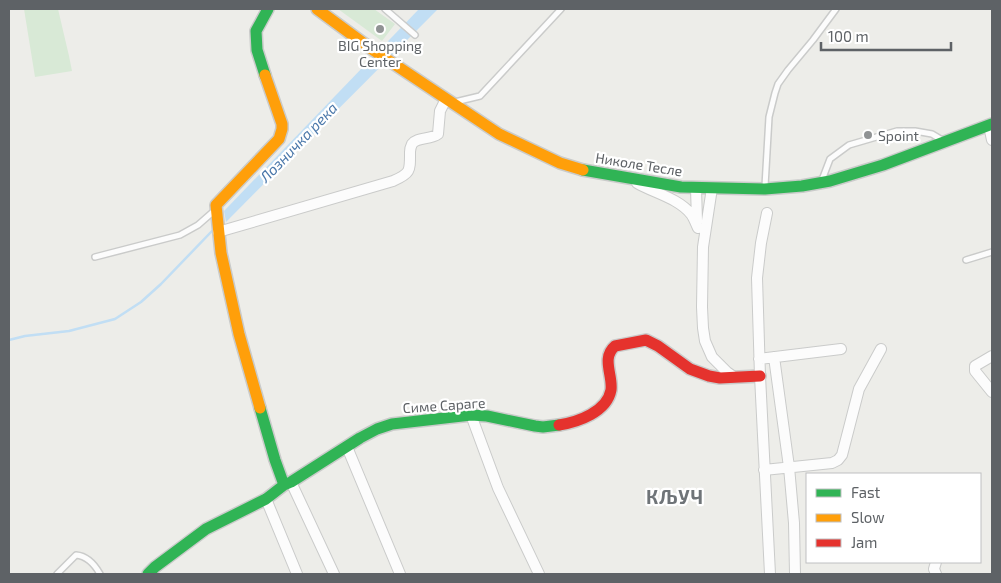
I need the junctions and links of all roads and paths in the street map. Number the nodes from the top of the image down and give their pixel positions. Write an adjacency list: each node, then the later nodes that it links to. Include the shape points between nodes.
1 (268, 9): 16 (street, via 256,31 257,50 282,124 281,135)
2 (317, 9): 7 (street, Николе Тесле)
3 (561, 9): 7 (lane, via 480,96)
4 (836, 9): 15 (lane, via 774,93 769,117)
5 (389, 10): 6 (lane)
6 (414, 35)
7 (449, 101): 11 (street, Николе Тесле, via 499,134 560,163); 19 (street, via 440,111 438,134 412,143 410,168 403,176)
8 (990, 125): 9 (street); 10 (street, Николе Тесле)
9 (992, 140)
10 (945, 142): 12 (street, Николе Тесле); 12 (lane, via 932,134 896,131 849,145 830,159)
11 (631, 180): 13 (street, Николе Тесле); 18 (street, via 674,200 691,215)
12 (821, 183): 15 (street, Николе Тесле)
13 (696, 188): 14 (street, Николе Тесле); 18 (street)
14 (712, 188): 15 (street, Николе Тесле); 20 (street)
15 (765, 189)
16 (216, 209): 19 (street); 22 (lane, via 180,235)
17 (767, 213): 29 (street, via 757,278)
18 (698, 228): 20 (street)
19 (218, 232): 38 (street, via 239,334 275,460)
20 (703, 247): 26 (street, via 703,328)
21 (992, 252): 23 (lane)
22 (95, 257)
23 (966, 260)
24 (841, 349): 28 (street)
25 (881, 349): 36 (street, via 859,390 842,455 832,463)
26 (712, 356): 30 (street, via 707,369); 32 (street)
27 (992, 356): 33 (street, via 975,366 975,371)
28 (774, 357): 29 (street); 36 (street)
29 (759, 359): 31 (street)
30 (699, 373): 32 (street, Симе Сараге, via 720,378); 34 (street, Симе Сараге, via 650,342 640,340 612,348 608,355 610,395 589,416 541,427 492,416)
31 (760, 376): 32 (street, Симе Сараге); 37 (street)
32 (734, 377)
33 (992, 392)
34 (470, 415): 35 (street, Симе Сараге, via 392,424 369,432); 46 (street, via 498,488)
35 (347, 447): 38 (street, Симе Сараге); 45 (street)
36 (789, 467): 37 (street); 48 (street)
37 (764, 470): 47 (street)
38 (288, 483): 39 (street, Симе Сараге); 44 (street)
39 (266, 499): 42 (street, Симе Сараге, via 206,529); 43 (street)
40 (58, 574): 41 (lane, via 76,555 84,557)
41 (100, 574)
42 (148, 574)
43 (297, 574)
44 (334, 574)
45 (400, 574)
46 (539, 574)
47 (770, 574)
48 (795, 574)

